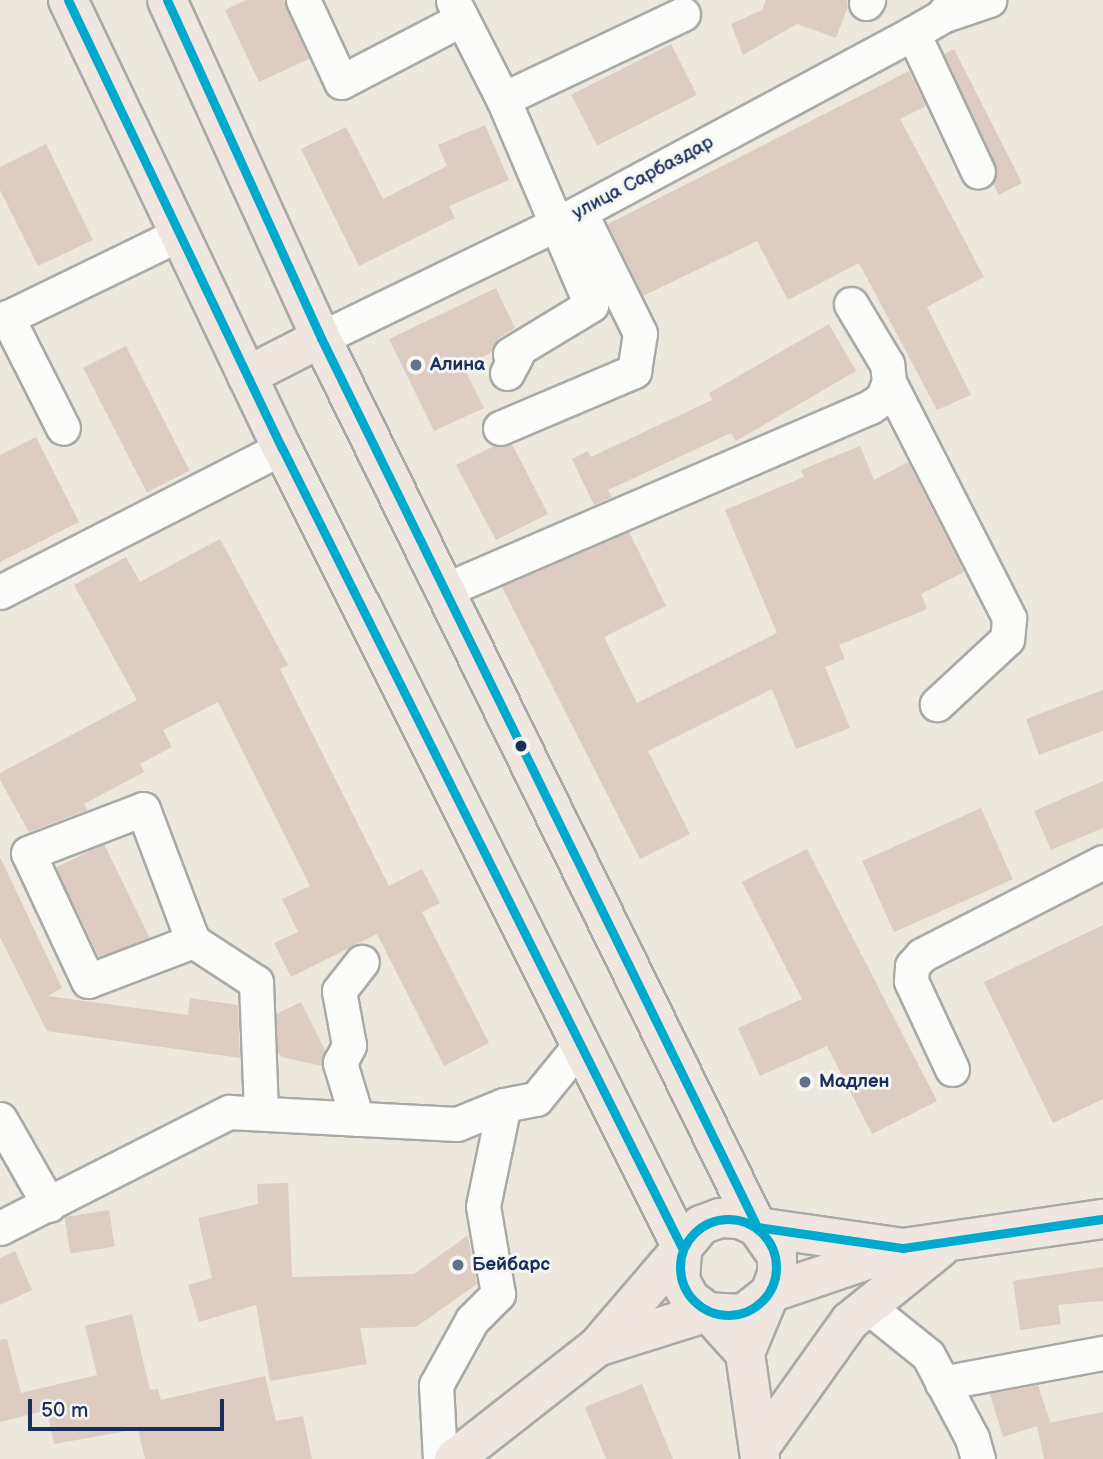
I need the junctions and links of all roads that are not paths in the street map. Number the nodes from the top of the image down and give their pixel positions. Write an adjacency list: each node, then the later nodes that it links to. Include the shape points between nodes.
1 (68, 0): 12 (main road)
2 (167, 0): 15 (main road)
3 (303, 0): 6 (street, via 341,82)
4 (989, 0): 5 (street, улица Сарбаздар)
5 (948, 8): 8 (street, улица Сарбаздар)
6 (457, 10): 9 (street)
7 (683, 14): 9 (street)
8 (913, 33): 10 (street); 11 (street, улица Сарбаздар)
9 (503, 99): 11 (street)
10 (978, 172)
11 (568, 218): 15 (street, улица Сарбаздар); 16 (street, via 591,305 510,354 516,356); 20 (street, via 640,333 634,371)
12 (179, 234): 14 (street); 17 (main road)
13 (851, 304): 18 (street, via 887,364)
14 (4, 319): 19 (street)
15 (321, 338): 17 (main road); 22 (main road)
16 (507, 373)
17 (247, 376): 21 (main road)
18 (889, 382): 22 (street, via 882,399 870,407); 24 (street, via 1009,618 1007,639)
19 (62, 428)
20 (500, 428)
21 (282, 448): 23 (street); 28 (main road)
22 (445, 590): 36 (main road)
23 (0, 592)
24 (937, 704)
25 (1103, 862): 29 (street, via 922,955 912,966 911,981)
26 (192, 941): 26 (street, via 143,809 28,853 88,981); 31 (street, via 256,982)
27 (362, 962): 33 (street, via 339,991 349,1045 340,1063)
28 (580, 1045): 30 (street, via 536,1099); 39 (main road)
29 (951, 1069)
30 (503, 1105): 33 (street, via 457,1124); 49 (street, via 483,1206 498,1294 472,1320 436,1385)
31 (261, 1113): 33 (street); 34 (street, via 229,1112)
32 (0, 1119): 34 (street)
33 (357, 1119)
34 (49, 1205): 37 (street)
35 (1103, 1219): 38 (main road)
36 (757, 1227): 39 (main road, via 740,1219 720,1218 701,1225); 40 (main road); 41 (main road, via 777,1256)
37 (0, 1228)
38 (949, 1241): 40 (main road); 42 (main road)
39 (682, 1248): 43 (main road, via 680,1280 690,1299); 44 (main road)
40 (903, 1248): 41 (main road)
41 (770, 1293): 43 (main road, via 743,1314); 45 (main road)
42 (867, 1306): 47 (street, via 928,1356); 48 (main road, via 850,1321)
43 (708, 1312): 44 (main road); 45 (main road)
44 (597, 1347): 50 (main road)
45 (744, 1353): 48 (main road)
46 (1103, 1353): 47 (street)
47 (942, 1383): 51 (street, via 972,1438)
48 (760, 1453)
49 (440, 1459)
50 (454, 1459)
51 (978, 1459)

